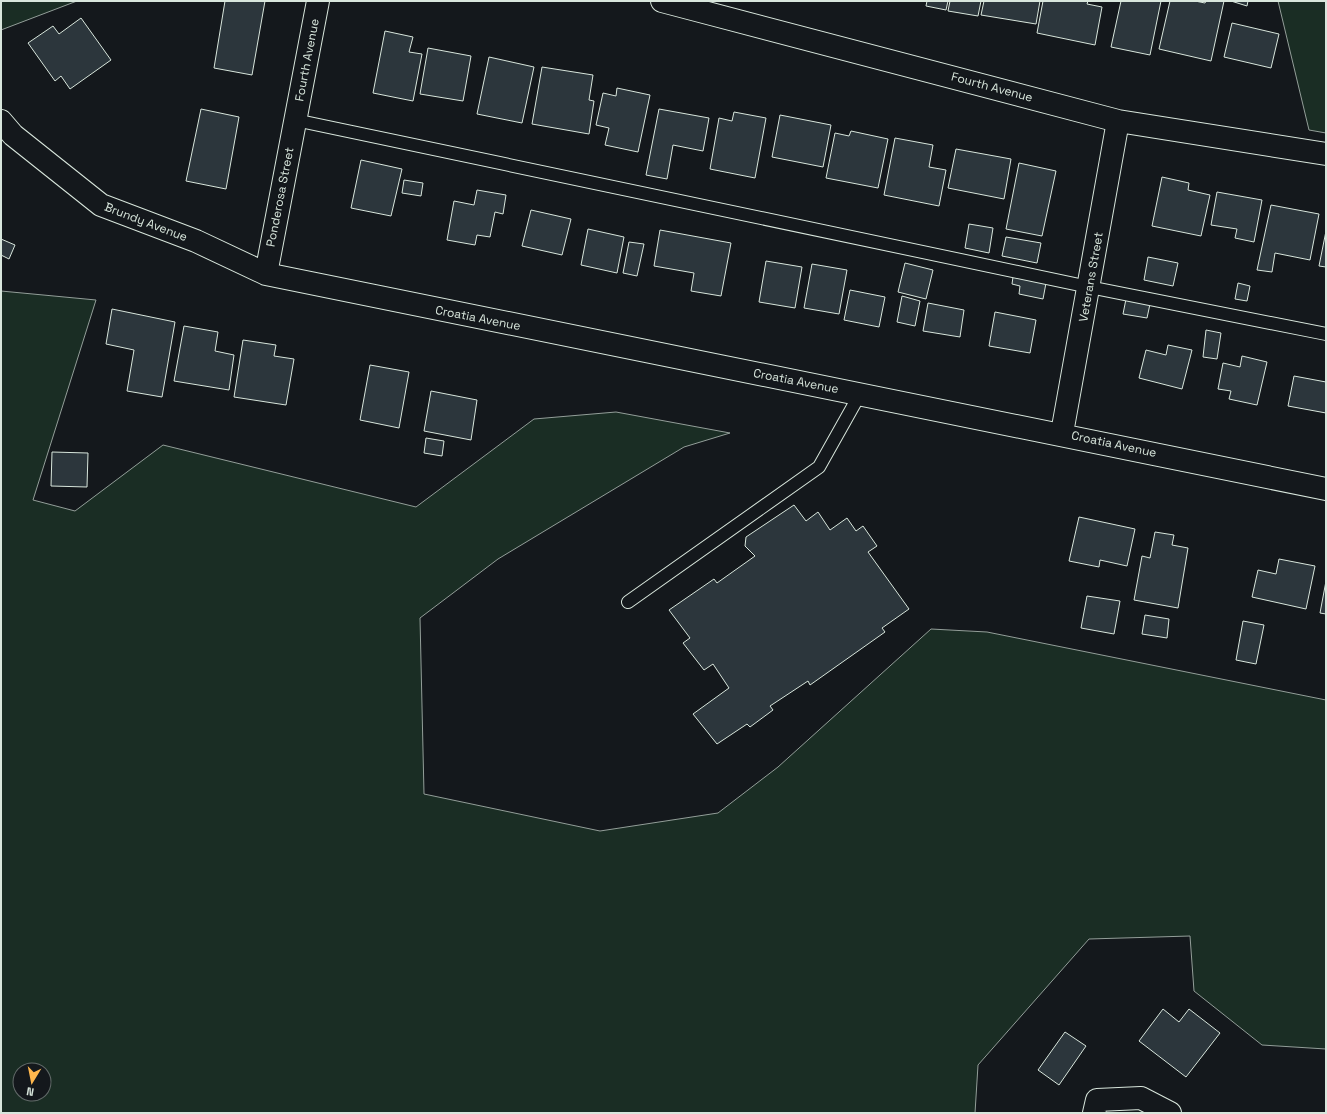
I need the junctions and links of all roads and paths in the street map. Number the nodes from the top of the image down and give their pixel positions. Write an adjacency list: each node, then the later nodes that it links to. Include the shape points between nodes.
1 (318, 1): 3 (street, Fourth Avenue)
2 (662, 1): 4 (street, Fourth Avenue)
3 (295, 120): 7 (street, Ponderosa Street); 8 (lane)
4 (1118, 120): 6 (street, Fourth Avenue); 8 (street, Veterans Street)
5 (1, 121): 7 (street, Brundy Avenue, via 13,135 101,205 196,241)
6 (1326, 154)
7 (266, 274): 10 (street, Croatia Avenue)
8 (1089, 287): 9 (lane); 11 (street, Veterans Street)
9 (1326, 334)
10 (860, 394): 11 (street, Croatia Avenue); 13 (lane, via 819,467)
11 (1062, 433): 12 (street, Croatia Avenue)
12 (1326, 489)
13 (628, 602)
14 (1094, 1113): 15 (street, via 1097,1100 1141,1098)
15 (1170, 1113)

